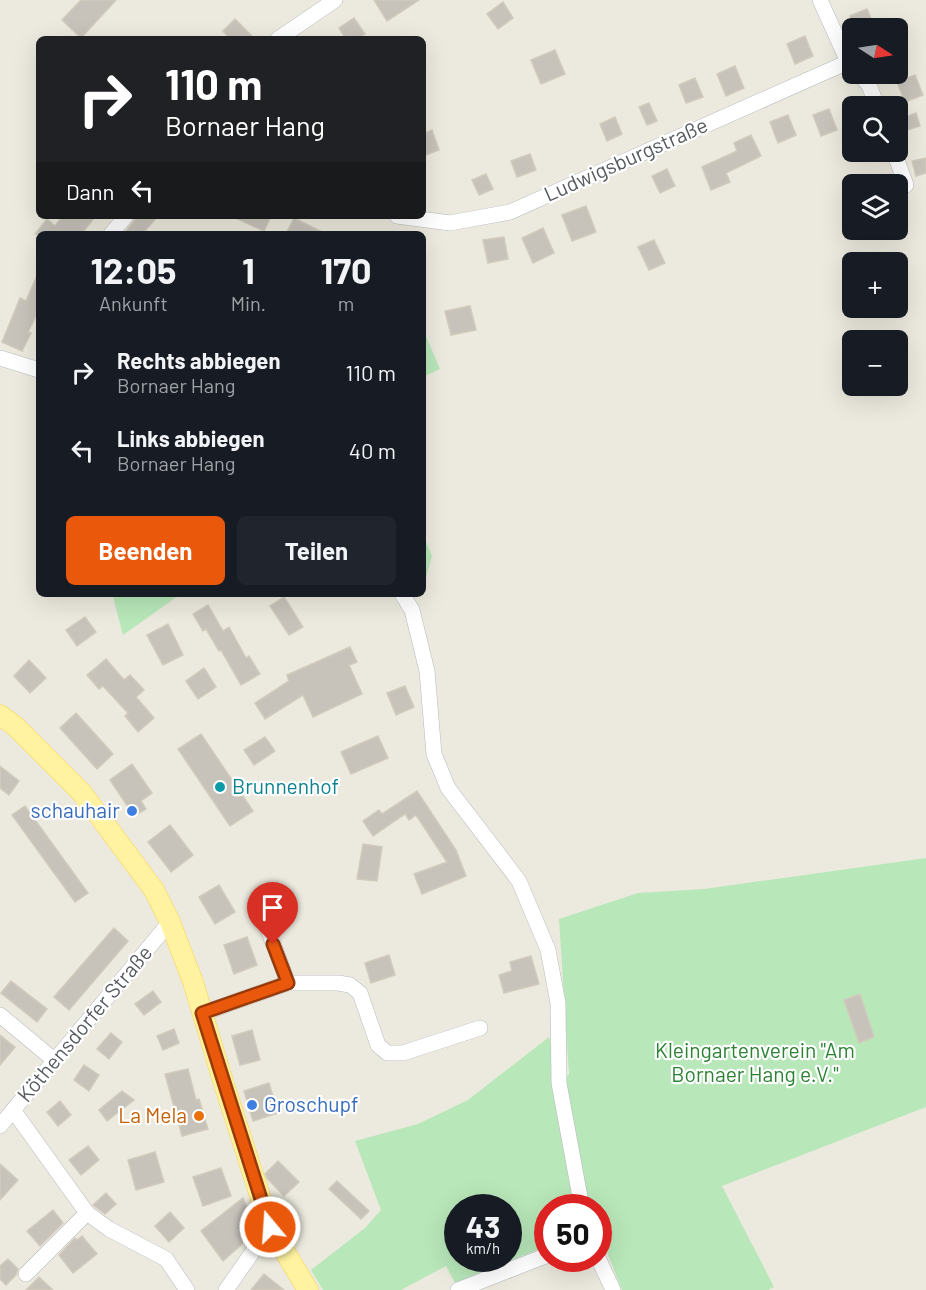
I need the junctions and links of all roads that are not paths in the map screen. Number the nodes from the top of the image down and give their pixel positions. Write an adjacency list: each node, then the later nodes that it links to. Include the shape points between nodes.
1 (335, 0): 3 (street)
2 (820, 0): 4 (street)
3 (282, 36)
4 (842, 47)
5 (842, 67): 7 (street, Ludwigsburgstraße, via 510,212 450,223)
6 (124, 219): 8 (street)
7 (420, 219)
8 (114, 231)
9 (0, 358): 10 (street)
10 (36, 369)
11 (404, 597): 22 (street, via 412,610 427,671 434,754 448,788 519,881 548,950 558,1003 559,1083)
12 (0, 715): 13 (main road, via 82,793 154,890)
13 (170, 922): 16 (main road); 19 (street, Köthensdorfer Straße)
14 (266, 924): 15 (street)
15 (288, 983): 16 (street); 18 (street, via 350,985 360,993 378,1045 387,1053 403,1053)
16 (202, 1013): 24 (main road)
17 (0, 1015): 19 (street)
18 (480, 1028)
19 (54, 1060): 20 (street, Köthensdorfer Straße)
20 (13, 1110): 21 (street, Köthensdorfer Straße); 23 (street)
21 (0, 1126)
22 (579, 1194)
23 (87, 1213): 27 (street); 28 (street, via 166,1259)
24 (270, 1227): 29 (street); 30 (main road)
25 (534, 1260): 31 (street)
26 (605, 1272): 32 (street)
27 (26, 1274)
28 (187, 1290)
29 (225, 1290)
30 (308, 1290)
31 (458, 1290)
32 (613, 1290)

